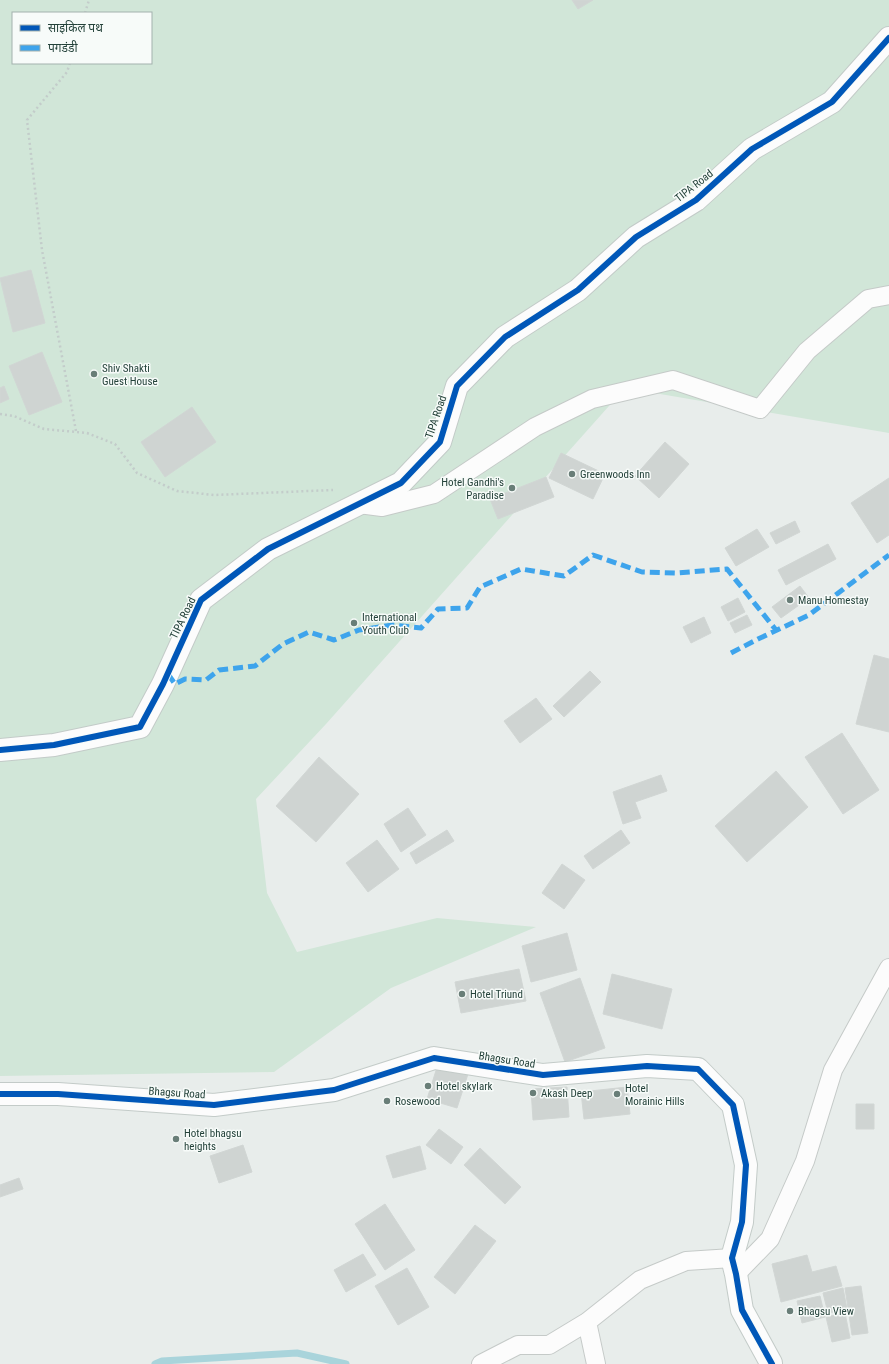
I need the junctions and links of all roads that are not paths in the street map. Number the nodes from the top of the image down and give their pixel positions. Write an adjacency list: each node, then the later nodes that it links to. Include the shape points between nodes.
1 (889, 38): 3 (street, TIPA Road, via 832,102 752,149 696,200 636,237 578,290 504,337 457,386 440,442 401,483)
2 (889, 295): 3 (street, via 868,299 807,350 760,409 673,380 606,395 592,399 535,427 434,494 382,507)
3 (359, 504): 4 (street, TIPA Road, via 268,549 201,600 163,684 140,727 54,745)
4 (0, 750)
5 (889, 968): 7 (street, via 833,1070 805,1161 770,1239)
6 (0, 1094): 7 (street, Bhagsu Road, via 58,1094 214,1105 334,1090 434,1058 543,1075 647,1066 698,1069 733,1105 746,1165 742,1222)
7 (734, 1266): 8 (street, via 686,1261 640,1280); 11 (street, Bhagsu Road, via 742,1310)
8 (587, 1322): 9 (street, via 549,1345 518,1345); 10 (street)
9 (481, 1364)
10 (596, 1364)
11 (772, 1364)

